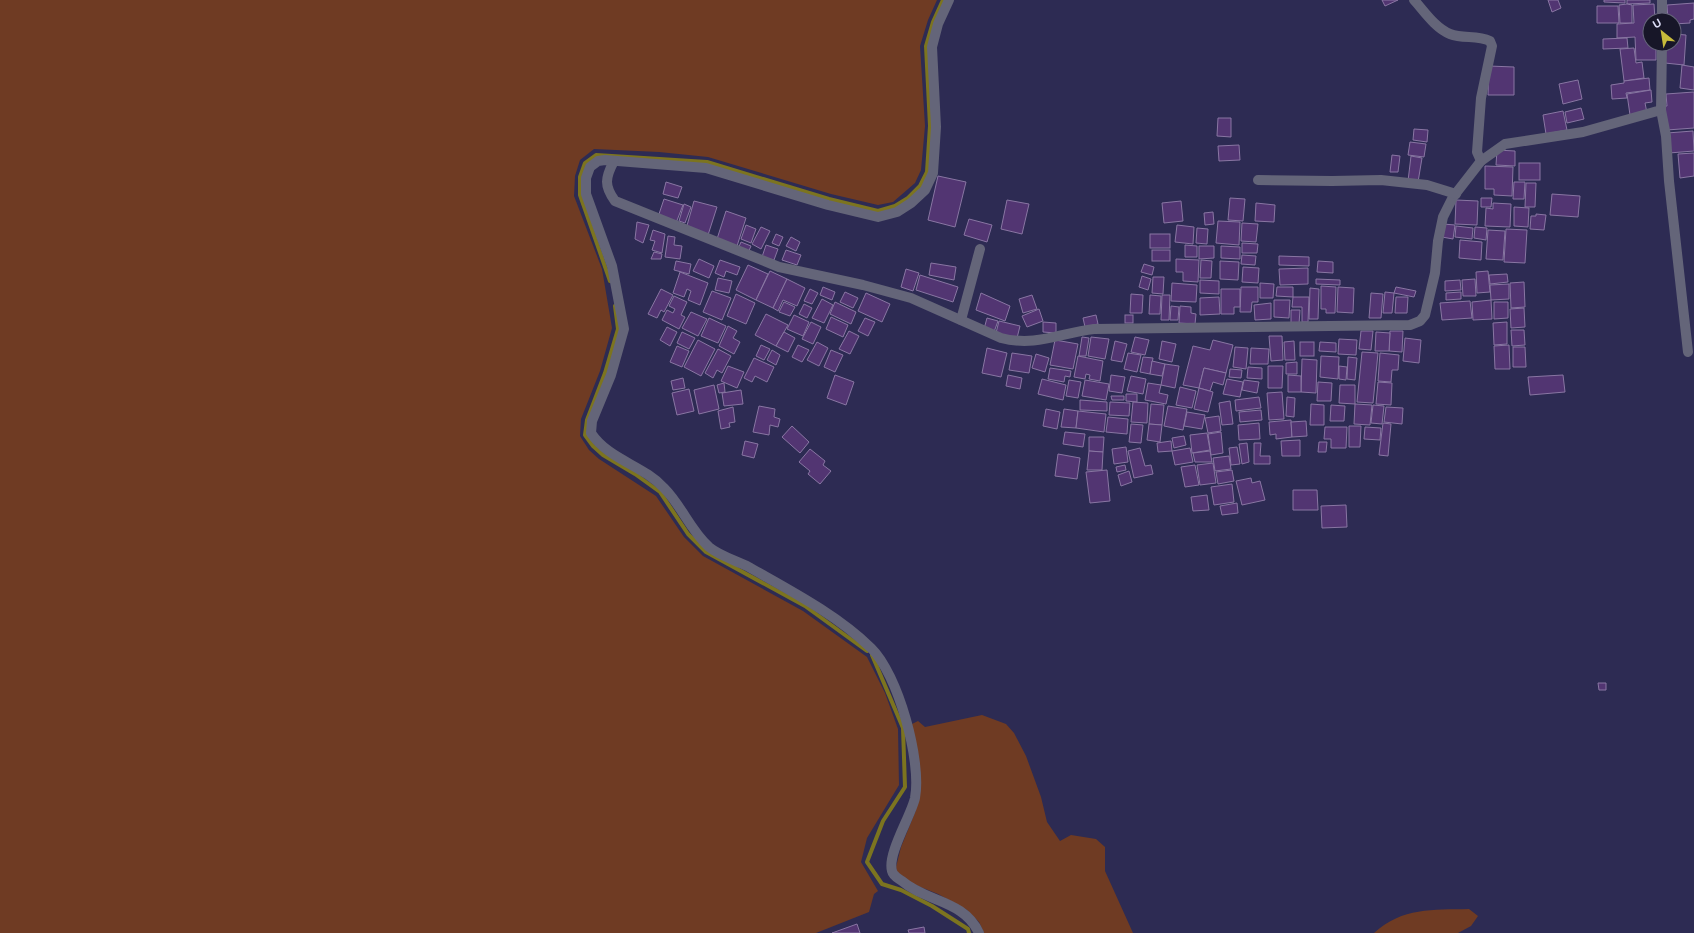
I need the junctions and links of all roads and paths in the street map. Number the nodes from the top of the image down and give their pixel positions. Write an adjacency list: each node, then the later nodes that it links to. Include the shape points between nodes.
1 (949, 0): 7 (street, via 938,24 932,47 936,126 932,173 925,190 897,212 878,217 706,168)
2 (1414, 0): 8 (street, via 1431,20 1450,34 1490,41 1492,46 1481,98 1476,152)
3 (1662, 0): 4 (street)
4 (1662, 12)
5 (1662, 52): 6 (street)
6 (1661, 110): 8 (street, via 1583,132 1505,144); 13 (street, via 1666,136 1668,181)
7 (614, 161): 12 (street, via 606,180 608,191 616,201 778,267 887,291 911,298); 14 (street, via 598,161 590,166 586,178 586,194 612,266 624,329 611,375 592,421 591,433 606,450 664,488 693,530 710,548 817,607 872,649 894,681 907,725 916,778 915,797 893,856 893,874 910,888 957,908 975,925)
8 (1481, 161): 10 (street)
9 (1258, 180): 10 (street, via 1381,180 1427,185)
10 (1456, 194): 12 (street, via 1443,217 1435,274 1425,315 1415,324 1094,329 1044,340 1017,342 1001,338)
11 (980, 249): 12 (street)
12 (960, 320)
13 (1688, 352)
14 (979, 933)

